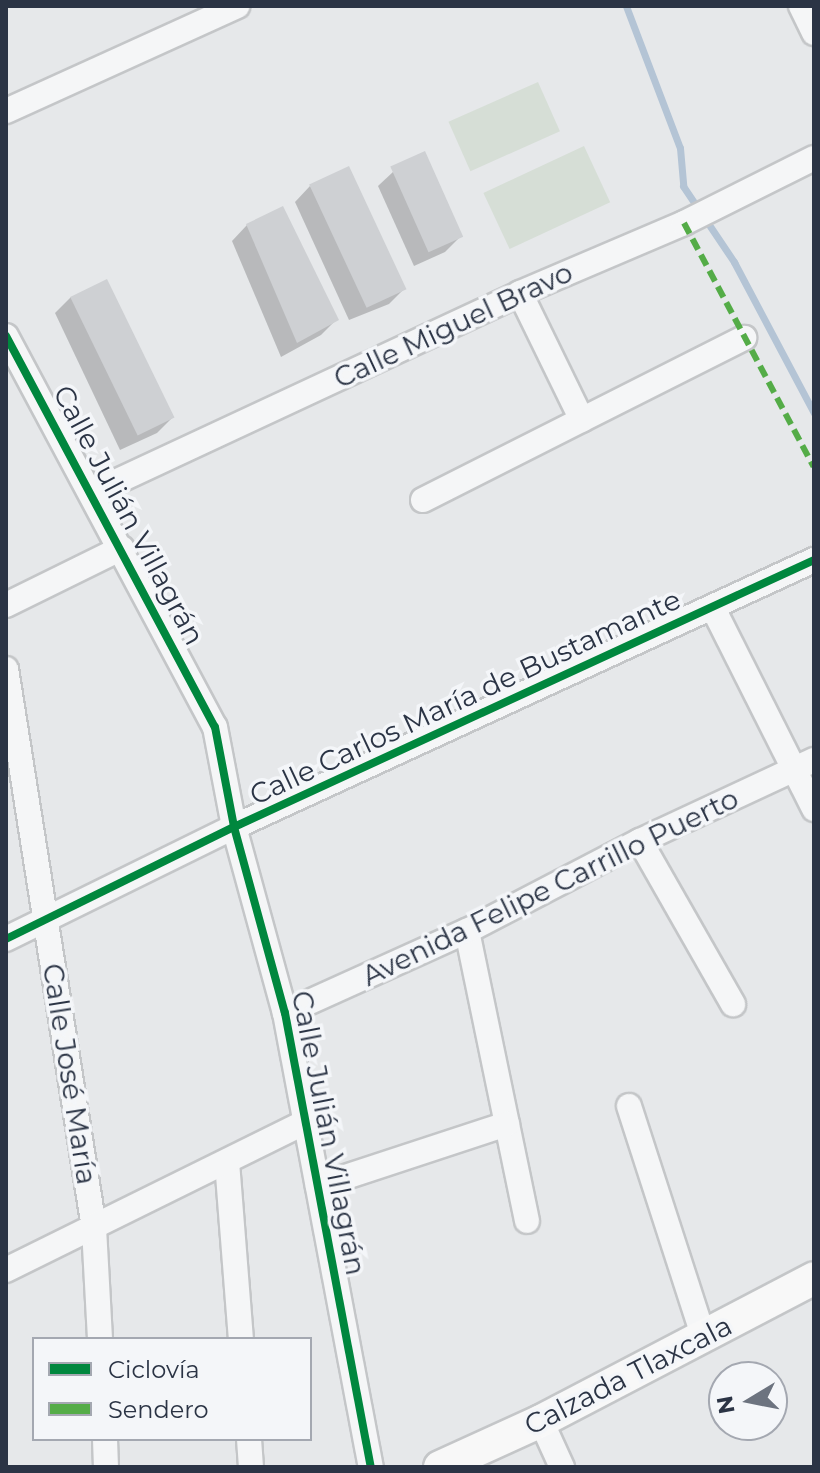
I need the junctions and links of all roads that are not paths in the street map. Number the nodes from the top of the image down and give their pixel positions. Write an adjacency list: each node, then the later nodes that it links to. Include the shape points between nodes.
1 (237, 6): 4 (street)
2 (801, 6): 3 (street)
3 (814, 33)
4 (6, 111)
5 (814, 158): 6 (street, Calle Miguel Bravo, via 684,223)
6 (520, 293): 9 (street); 10 (street, Calle Miguel Bravo)
7 (6, 336): 10 (street, Calle Julián Villagrán)
8 (744, 338): 9 (street)
9 (582, 420): 11 (street)
10 (92, 493): 12 (street, Calle Julián Villagrán)
11 (423, 500)
12 (122, 548): 14 (street); 19 (street, Calle Julián Villagrán, via 209,712)
13 (814, 560): 15 (street, Calle Carlos María de Bustamante)
14 (6, 605)
15 (713, 608): 17 (street); 19 (street, Calle Carlos María de Bustamante)
16 (6, 669): 21 (street, Calle José María)
17 (804, 765): 18 (street); 20 (street, Avenida Felipe Carrillo Puerto)
18 (814, 809)
19 (234, 827): 21 (street, Calle Carlos María de Bustamante); 25 (street, Calle Julián Villagrán)
20 (640, 841): 22 (street, Avenida Felipe Carrillo Puerto); 24 (street)
21 (46, 919): 23 (street, Calle Carlos María de Bustamante); 32 (street, Calle José María)
22 (467, 931): 25 (street, Avenida Felipe Carrillo Puerto); 28 (street)
23 (6, 939)
24 (733, 1004)
25 (285, 1013): 27 (street, Calle Julián Villagrán)
26 (629, 1106): 37 (street)
27 (306, 1122): 29 (street); 30 (street, Calle Julián Villagrán)
28 (507, 1124): 30 (street); 31 (street)
29 (227, 1162): 32 (street); 36 (street)
30 (318, 1186): 43 (street, Calle Julián Villagrán)
31 (527, 1221)
32 (94, 1228): 33 (street); 35 (street, Calle José María)
33 (6, 1270)
34 (814, 1278): 37 (main road, Calzada Tlaxcala)
35 (100, 1337)
36 (241, 1337)
37 (704, 1338): 38 (main road, Calzada Tlaxcala)
38 (541, 1421): 44 (main road, Calzada Tlaxcala); 45 (street)
39 (105, 1441): 41 (street)
40 (249, 1441): 42 (street)
41 (106, 1467)
42 (251, 1467)
43 (371, 1467)
44 (440, 1467)
45 (562, 1467)

